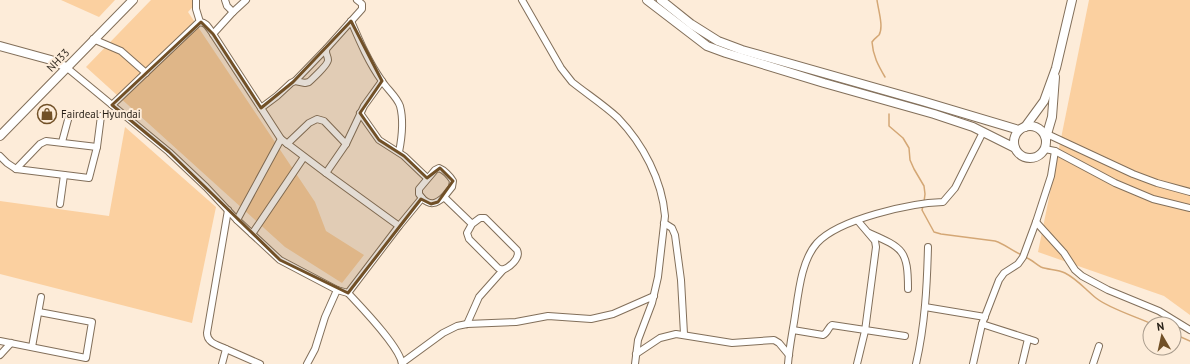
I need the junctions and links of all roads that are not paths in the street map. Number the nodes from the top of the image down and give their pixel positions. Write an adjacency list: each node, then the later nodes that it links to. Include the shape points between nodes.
1 (133, 0): 14 (main road, NH33)
2 (196, 0): 12 (street)
3 (225, 0): 10 (street)
4 (246, 0): 10 (street)
5 (357, 0): 11 (street, via 362,4 362,9)
6 (522, 0): 55 (street, via 561,68 572,82 618,118 642,148 658,186 664,207)
7 (647, 0): 28 (main road, via 707,46 934,114)
8 (661, 0): 27 (main road, via 718,41 742,50)
9 (1072, 0): 18 (main road)
10 (233, 12): 13 (street)
11 (351, 21): 16 (street); 21 (street)
12 (200, 22): 13 (street); 19 (street)
13 (213, 34): 23 (street)
14 (93, 40): 17 (main road, NH33); 19 (street, via 121,51)
15 (0, 46): 17 (main road, via 51,60)
16 (326, 49): 20 (street); 20 (street, via 328,60 309,82)
17 (66, 67): 22 (street); 30 (main road, NH33)
18 (1056, 68): 27 (main road, via 1044,101); 29 (main road, via 1052,118)
19 (146, 73): 22 (street)
20 (295, 81): 23 (street)
21 (382, 81): 24 (street); 39 (street, via 400,107 402,133)
22 (112, 105): 51 (street, via 169,152)
23 (261, 108): 31 (street)
24 (360, 113): 34 (street); 39 (street, via 379,140)
25 (69, 116): 32 (street)
26 (101, 116): 36 (street)
27 (1022, 129): 35 (main road, via 1033,126 1040,129 1045,136); 37 (main road, via 1016,135)
28 (983, 132): 37 (main road); 53 (street, via 955,188 943,202 896,208)
29 (1047, 134): 35 (main road); 46 (street, via 1133,174)
30 (0, 136)
31 (281, 139): 33 (street); 52 (street)
32 (62, 142): 36 (street); 42 (street, via 43,142)
33 (287, 144): 34 (street, via 309,123 317,119 324,121); 41 (street)
34 (346, 144): 43 (street)
35 (1046, 146): 37 (main road, via 1036,158 1023,157); 38 (street)
36 (97, 147): 44 (street, via 90,177)
37 (1015, 148)
38 (1055, 151): 50 (street, via 1115,183 1153,198); 54 (street, via 1049,183)
39 (399, 152): 45 (street)
40 (0, 156): 42 (street)
41 (304, 157): 43 (street); 59 (street)
42 (16, 169): 44 (street)
43 (326, 173): 57 (street)
44 (64, 175): 49 (street)
45 (428, 178): 47 (street, via 438,168 450,176 453,186); 48 (street, via 418,190)
46 (1190, 192)
47 (444, 197): 48 (street, via 433,204); 56 (street)
48 (422, 198): 57 (street)
49 (60, 204)
50 (1190, 208)
51 (228, 210): 52 (street); 81 (street, via 207,333 210,342)
52 (238, 220): 59 (street)
53 (858, 221): 58 (street); 72 (street, via 826,236 812,250 804,269)
54 (1036, 222): 69 (street, via 1018,264 1004,273 999,280); 73 (street, via 1082,276 1159,311)
55 (664, 223): 65 (street); 75 (street, via 672,228 675,235)
56 (472, 224): 61 (street, via 467,233 469,239 495,266); 61 (street, via 480,218 485,218 517,250 517,257)
57 (399, 226): 64 (street)
58 (868, 232): 62 (street, via 897,246 904,254 908,265); 74 (street, via 876,247)
59 (252, 234): 63 (street, via 280,260)
60 (928, 247): 67 (street)
61 (503, 270): 70 (street, via 479,297)
62 (908, 289)
63 (337, 290): 64 (street); 88 (street)
64 (348, 293): 85 (street, via 394,347)
65 (654, 296): 70 (street, via 613,314 591,319 548,316 511,322); 82 (street, via 638,340)
66 (41, 297): 68 (street)
67 (925, 307): 69 (street); 92 (street)
68 (39, 312): 80 (street); 80 (street, via 92,322 86,358)
69 (985, 317): 71 (street)
70 (467, 324): 85 (street, via 448,330)
71 (982, 324): 93 (street); 94 (street, via 1031,340)
72 (793, 330): 74 (street, via 821,335 826,334 832,325); 84 (street)
73 (1190, 330)
74 (865, 331): 76 (street); 91 (street)
75 (684, 334): 82 (street, via 665,336); 84 (street, via 732,343 774,340)
76 (906, 336)
77 (0, 341): 78 (street)
78 (11, 343): 80 (street); 83 (street)
79 (1099, 346): 95 (street)
80 (32, 348)
81 (226, 349): 86 (street); 87 (street)
82 (636, 354): 89 (street)
83 (0, 355)
84 (789, 355): 90 (street)
85 (402, 363)
86 (222, 364)
87 (260, 364)
88 (307, 364)
89 (635, 364)
90 (788, 364)
91 (857, 364)
92 (916, 364)
93 (973, 364)
94 (1022, 364)
95 (1093, 364)

